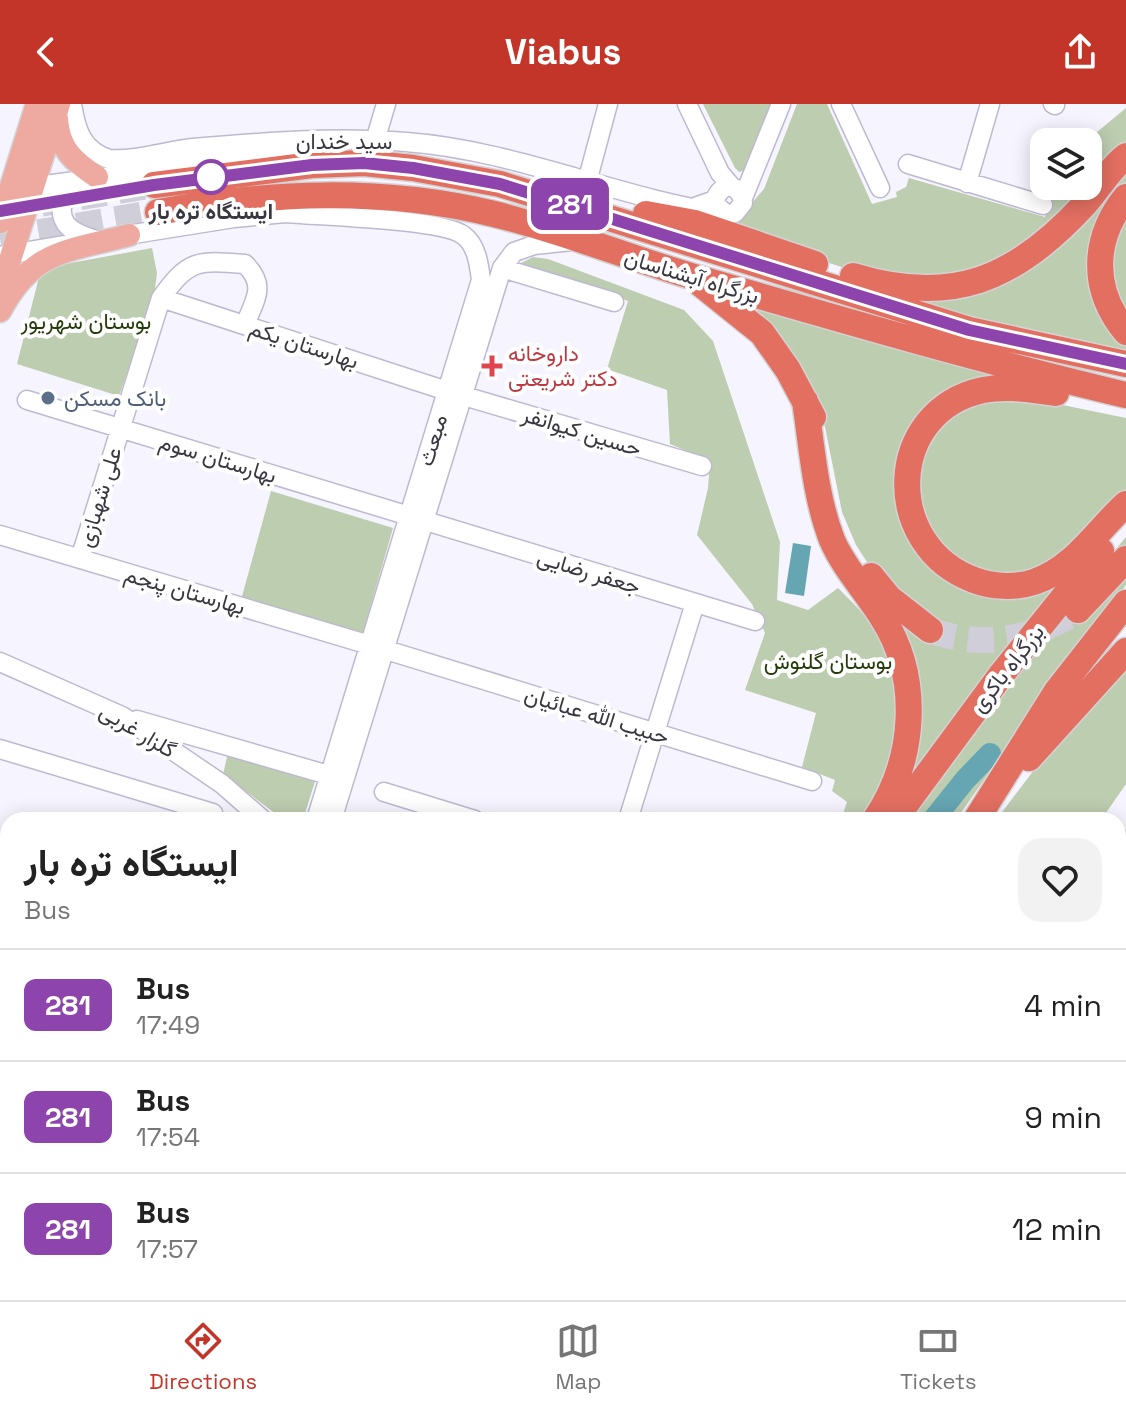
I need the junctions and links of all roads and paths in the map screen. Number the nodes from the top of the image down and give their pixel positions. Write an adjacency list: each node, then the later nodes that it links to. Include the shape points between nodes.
1 (386, 104): 8 (street)
2 (608, 104): 13 (street)
3 (687, 104): 20 (street)
4 (781, 104): 20 (street)
5 (841, 104): 18 (street)
6 (990, 104): 14 (street)
7 (52, 107): 8 (street, سید خندان, via 76,127 92,151 109,159 259,142); 12 (main road, via 62,145); 16 (main road); 17 (main road)
8 (375, 141): 13 (street, سید خندان, via 455,148)
9 (1126, 156): 23 (highway)
10 (908, 164): 14 (street)
11 (1126, 168): 23 (highway)
12 (91, 178): 16 (street); 19 (street, via 277,153 364,152 447,161); 30 (street, via 68,190 62,204 66,223)
13 (587, 182): 20 (street, سید خندان, via 691,208)
14 (967, 183): 22 (street)
15 (154, 185): 19 (highway, بزرگراه آبشناسان, via 364,163)
16 (34, 186): 17 (street); 32 (main road)
17 (4, 187): 28 (main road)
18 (880, 188)
19 (520, 190): 24 (highway, بزرگراه آبشناسان)
20 (730, 191)
21 (1126, 197): 40 (highway, via 1108,222 1099,261 1106,301)
22 (1043, 205)
23 (1083, 205): 24 (highway, via 1044,245 992,276 913,289 868,281 695,223)
24 (575, 206): 41 (highway, بزرگراه آبشناسان, via 969,330)
25 (158, 212): 27 (highway, بزرگراه آبشناسان, via 267,196 365,195)
26 (285, 213): 27 (street, via 354,210); 29 (street); 42 (street, مبعث, via 416,223 463,235 473,247 481,280)
27 (514, 220): 31 (highway, بزرگراه آبشناسان)
28 (0, 222)
29 (129, 235): 30 (street); 38 (main road, via 35,265 22,275)
30 (96, 240): 32 (street)
31 (579, 241): 33 (street, via 514,252); 34 (highway, بزرگراه آبشناسان)
32 (6, 255): 35 (main road)
33 (502, 268): 37 (street); 42 (street, مبعث)
34 (692, 276): 43 (highway, بزرگراه آبشناسان); 45 (highway, via 762,333)
35 (0, 292)
36 (161, 298): 39 (street, بهارستان یکم); 39 (street, via 184,269 201,262 245,264 259,287); 46 (street, علی شهبازی)
37 (614, 302)
38 (0, 311)
39 (245, 325): 42 (street, بهارستان یکم)
40 (1126, 332)
41 (1115, 362)
42 (455, 393): 47 (street, حسین کیوانفر); 49 (street, مبعث)
43 (1126, 397): 48 (highway, via 1009,388 970,394 938,414 921,435 907,484 915,526 931,552 959,573 994,585 1022,585 1060,569)
44 (27, 400): 46 (street, بهارستان سوم)
45 (805, 401): 58 (highway, via 852,548 889,598); 76 (highway, via 829,532 892,635 908,695 906,749)
46 (120, 429): 49 (street, بهارستان سوم); 52 (street, علی شهبازی)
47 (702, 466)
48 (1126, 504)
49 (415, 519): 54 (street, جعفر رضایی); 60 (street, مبعث)
50 (1126, 521): 77 (highway, بزرگراه باکری, via 1001,675)
51 (0, 535): 52 (street, بهارستان پنجم)
52 (80, 559): 60 (street, بهارستان پنجم)
53 (1126, 559): 56 (highway)
54 (695, 603): 57 (street, جعفر رضایی); 65 (street)
55 (1126, 603): 78 (highway, via 1057,691)
56 (1078, 610)
57 (755, 621)
58 (930, 630)
59 (1126, 635): 64 (highway)
60 (376, 647): 65 (street, حبیب الله عبائیان); 67 (street, مبعث)
61 (1126, 651): 64 (highway)
62 (0, 662): 63 (street, گلزار غربی)
63 (122, 716): 67 (street); 71 (street, گلزار غربی)
64 (1062, 721): 79 (highway)
65 (655, 733): 68 (street, حبیب الله عبائیان); 75 (street)
66 (0, 749): 70 (street)
67 (336, 778): 72 (street, مبعث); 73 (street, مبعث)
68 (812, 781)
69 (384, 792): 74 (street)
70 (210, 812)
71 (254, 812)
72 (320, 812)
73 (333, 812)
74 (449, 812)
75 (630, 812)
76 (879, 812)
77 (900, 812)
78 (981, 812)
79 (982, 812)

